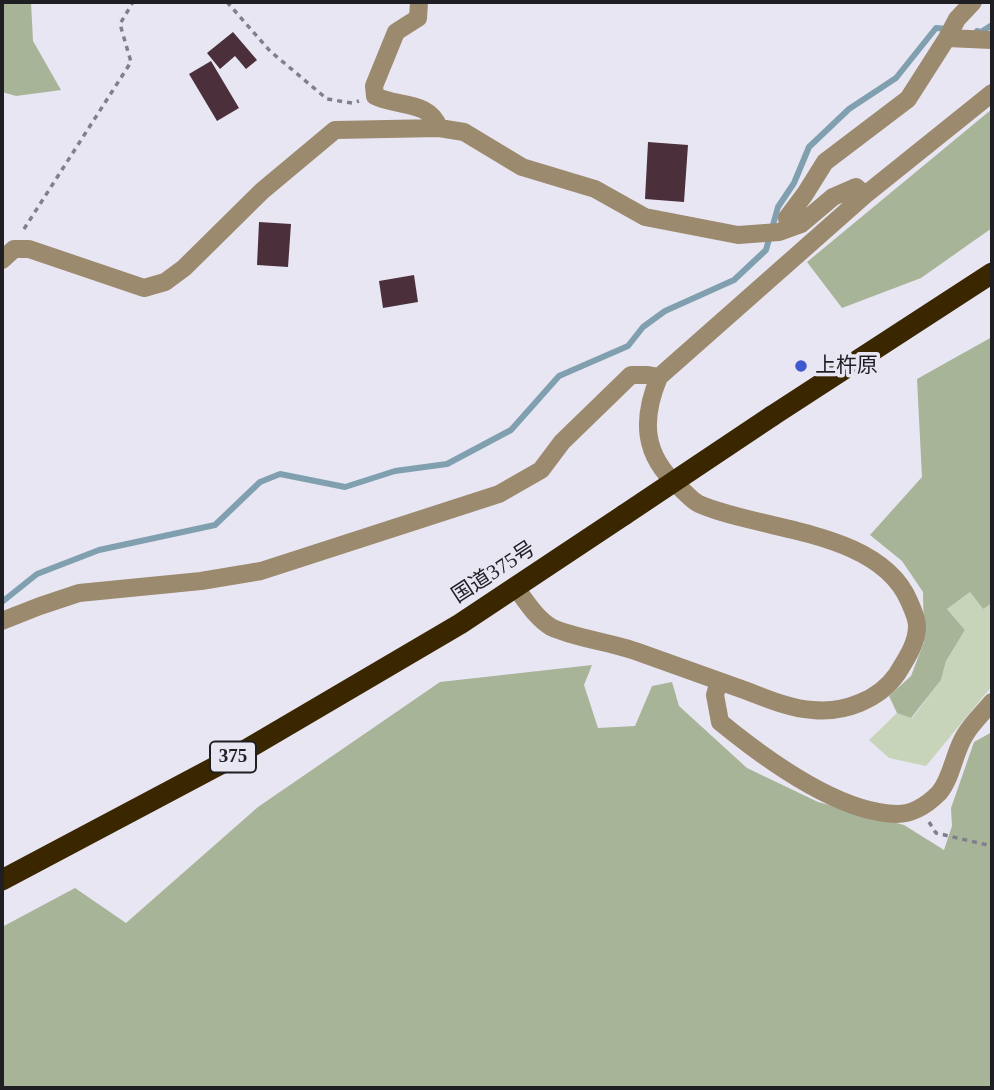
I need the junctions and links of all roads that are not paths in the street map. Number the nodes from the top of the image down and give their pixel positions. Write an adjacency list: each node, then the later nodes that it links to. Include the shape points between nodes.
1 (419, 2): 6 (street, via 418,18 396,32 374,96 416,106 435,118)
2 (973, 2): 3 (street)
3 (947, 38): 4 (street); 8 (street, via 908,99 825,162)
4 (992, 40)
5 (992, 93): 7 (street)
6 (439, 128): 8 (street, via 464,132 522,167 595,189 645,217 738,235); 9 (street, via 335,130 262,191 184,268 144,289 29,249)
7 (865, 195): 8 (street, via 856,187 833,197 801,224); 11 (street)
8 (776, 231)
9 (8, 255)
10 (992, 273): 12 (highway, 国道375号 / 375, bridge)
11 (659, 377): 13 (street, via 631,375 562,442 541,470 499,494 261,571 79,593); 14 (street, via 646,420 655,457 666,475 697,503 847,546 874,561 904,590 917,625 911,653 893,679 870,700 814,710)
12 (516, 587): 14 (street, via 550,626); 16 (highway, 国道375号 / 375, via 232,758)
13 (2, 621)
14 (719, 681): 15 (street, via 715,695 720,722 754,749 833,796 871,810 899,814 919,809 940,792 964,735)
15 (992, 702)
16 (2, 880)

